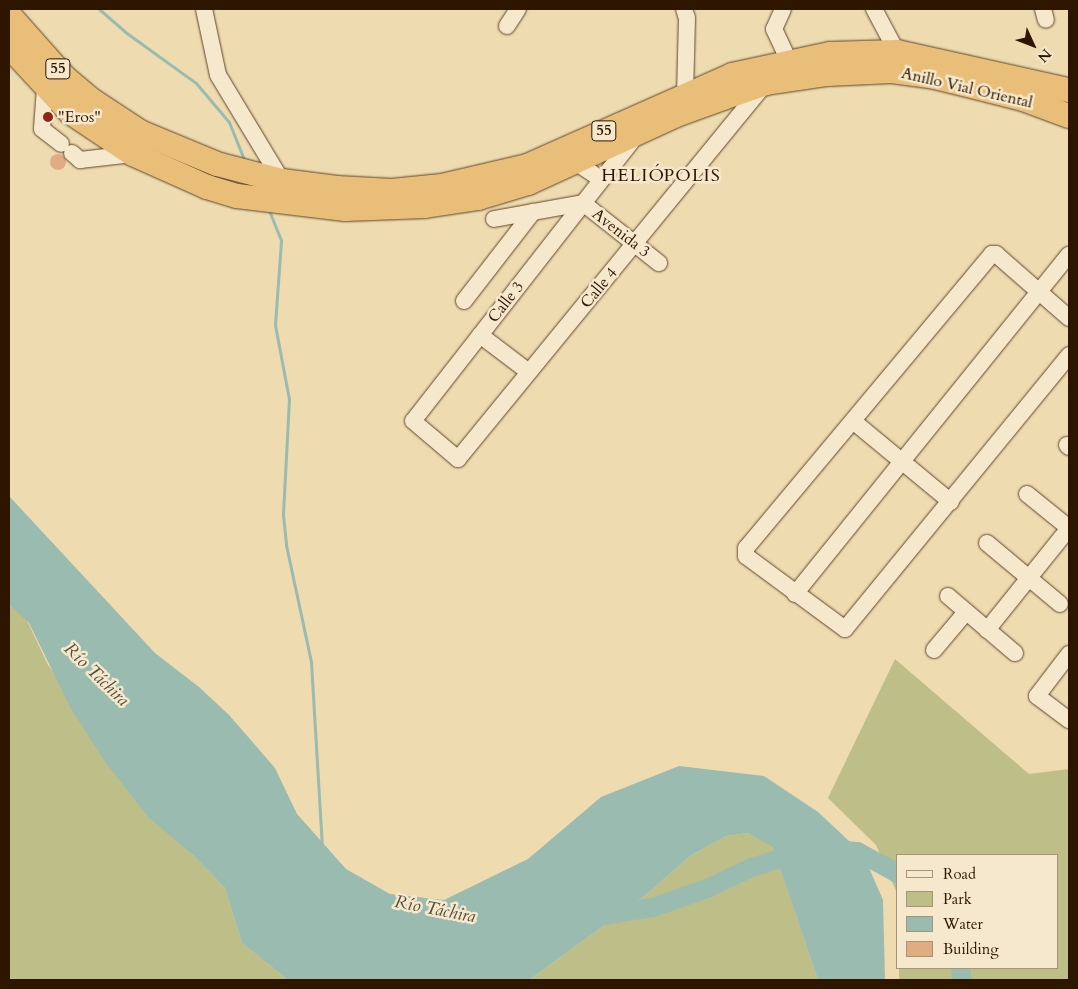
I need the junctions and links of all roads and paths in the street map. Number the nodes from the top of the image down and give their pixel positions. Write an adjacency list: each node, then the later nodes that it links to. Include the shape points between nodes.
1 (204, 9): 22 (street, via 218,75)
2 (518, 9): 7 (street)
3 (684, 9): 14 (street, via 687,18)
4 (783, 9): 10 (street, via 774,28)
5 (874, 9): 9 (street)
6 (9, 15): 18 (highway, Anillo Vial Oriental / 55)
7 (507, 26)
8 (9, 46): 12 (highway, Anillo Vial Oriental / 55)
9 (897, 52): 10 (highway, Anillo Vial Oriental / 55, via 830,54); 13 (highway, Anillo Vial Oriental / 55)
10 (789, 61): 14 (highway, Anillo Vial Oriental / 55, via 732,75)
11 (766, 83): 15 (highway, Anillo Vial Oriental / 55); 16 (street, Calle 4); 17 (highway, Anillo Vial Oriental / 55, via 827,74 892,71 987,90)
12 (45, 88): 18 (highway, Anillo Vial Oriental / 55); 20 (street, via 42,129 80,160)
13 (1069, 90)
14 (685, 95): 22 (highway, Anillo Vial Oriental / 55, via 528,166 478,179 392,191)
15 (723, 98): 16 (street); 19 (highway, Anillo Vial Oriental / 55, via 679,114)
16 (739, 116): 27 (street, Calle 4)
17 (1069, 116)
18 (108, 126): 20 (highway, Anillo Vial Oriental / 55)
19 (637, 135): 21 (highway, Anillo Vial Oriental / 55); 23 (street, Calle 3)
20 (134, 146): 21 (highway, Anillo Vial Oriental / 55, via 190,180 236,196 345,209 424,206 478,198 528,183); 22 (highway, Anillo Vial Oriental / 55)
21 (577, 163): 23 (street, via 596,176)
22 (282, 181)
23 (599, 182): 24 (street, Calle 3)
24 (583, 203): 25 (street, Avenida 3); 27 (street, Avenida 3); 33 (street, Calle 3)
25 (533, 212): 26 (street, Avenida 3); 31 (street)
26 (494, 219)
27 (635, 244): 29 (street, Avenida 3); 35 (street, Calle 4)
28 (1069, 255): 30 (street)
29 (660, 262)
30 (1040, 293): 32 (street); 36 (street, via 996,254 992,254); 38 (street)
31 (464, 301)
32 (1069, 318)
33 (480, 335): 35 (street); 37 (street, Calle 3, via 413,422)
34 (1069, 355): 40 (street)
35 (529, 372): 37 (street, Calle 4)
36 (853, 421): 38 (street); 43 (street, via 746,548 746,556)
37 (458, 459)
38 (901, 461): 40 (street); 43 (street)
39 (1027, 494): 42 (street, via 1069,528)
40 (951, 502): 43 (street, via 845,629)
41 (988, 543): 42 (street)
42 (1029, 578): 45 (street); 47 (street)
43 (795, 594)
44 (948, 596): 46 (street)
45 (1060, 604)
46 (966, 612): 47 (street); 48 (street)
47 (987, 630): 49 (street)
48 (934, 650)
49 (1014, 653)
50 (1069, 654): 51 (street, via 1038,696)
51 (1069, 720)

